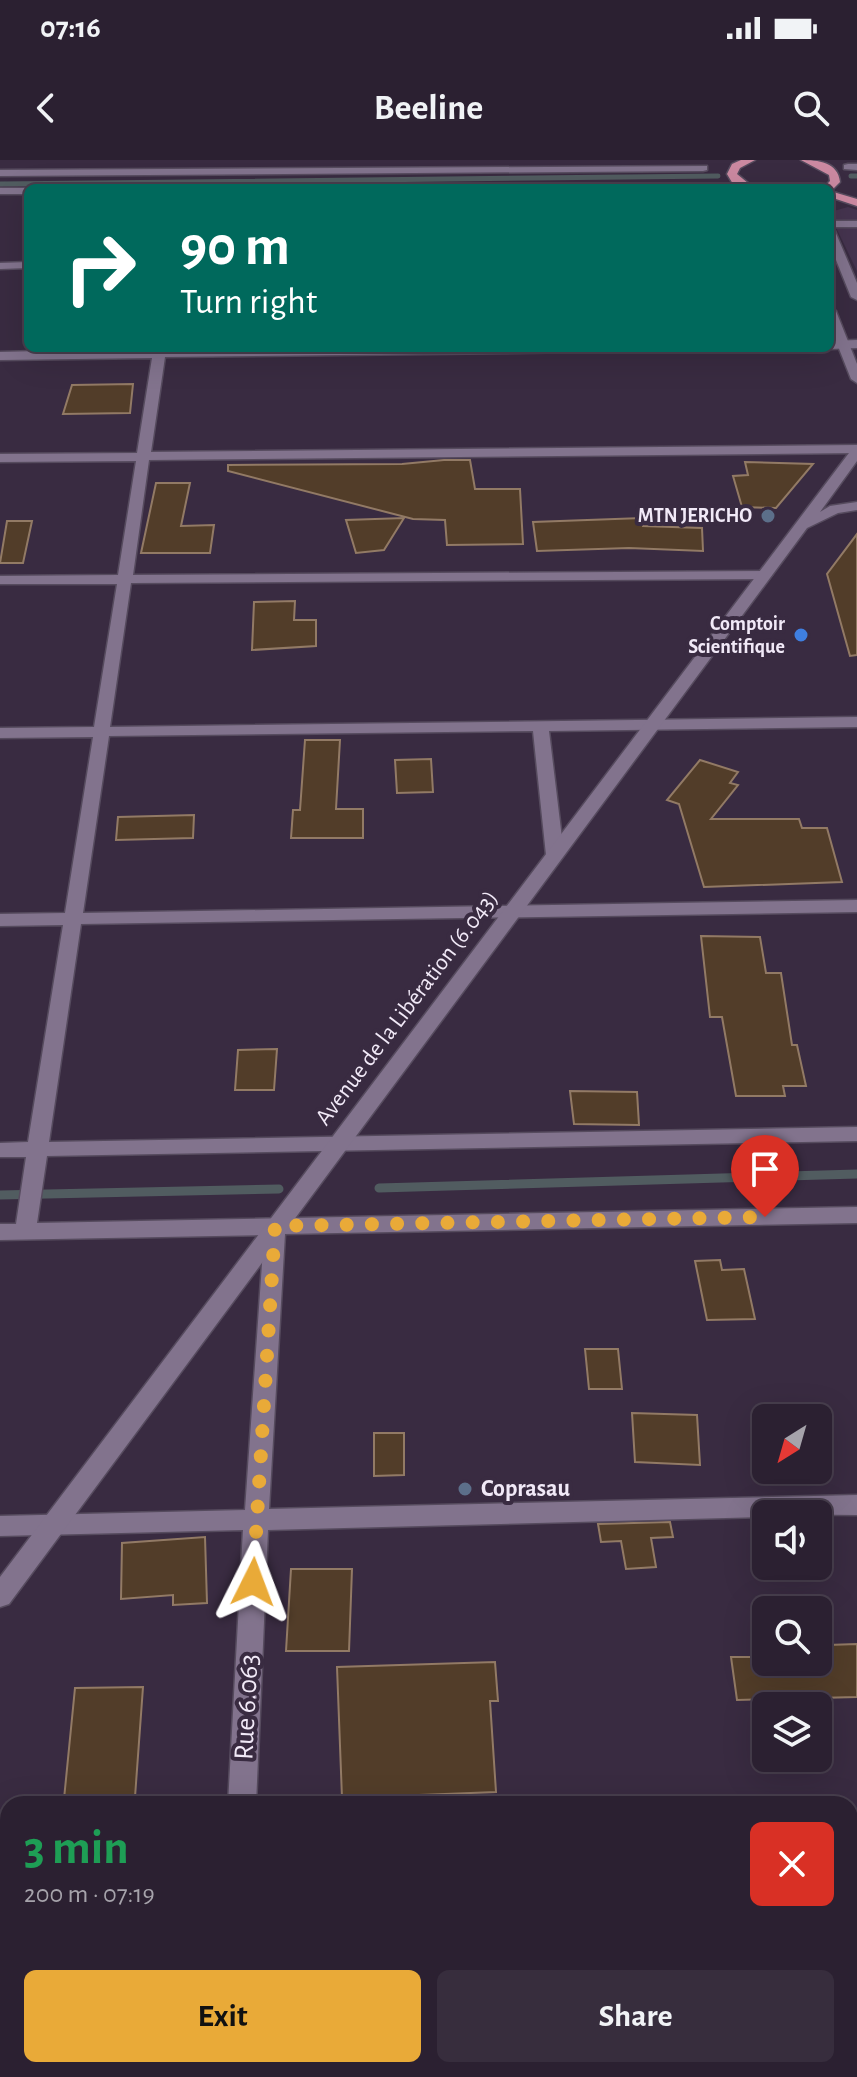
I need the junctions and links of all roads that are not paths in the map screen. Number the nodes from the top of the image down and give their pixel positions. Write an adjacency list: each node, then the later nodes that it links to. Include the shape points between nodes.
1 (749, 160): 6 (main road, via 731,164 733,178)
2 (806, 160): 7 (main road, via 827,168)
3 (187, 168): 4 (street); 5 (street)
4 (703, 168)
5 (0, 173)
6 (743, 184)
7 (836, 185)
8 (0, 191): 9 (street)
9 (24, 191)
10 (834, 195): 11 (main road)
11 (857, 203)
12 (834, 224): 13 (lane)
13 (857, 224)
14 (834, 238): 17 (street)
15 (24, 265): 16 (street)
16 (0, 266)
17 (853, 269): 18 (street)
18 (857, 297)
19 (834, 321): 20 (street)
20 (843, 344): 24 (street)
21 (128, 352): 23 (street)
22 (160, 352): 26 (street)
23 (0, 356)
24 (857, 379)
25 (857, 451): 26 (street); 29 (street, Avenue de la Libération (6.043))
26 (143, 457): 27 (street); 31 (street)
27 (0, 458)
28 (857, 506): 29 (street, via 835,509)
29 (802, 525): 30 (street, Avenue de la Libération (6.043))
30 (765, 575): 31 (street); 34 (street, Avenue de la Libération (6.043))
31 (125, 579): 32 (street); 36 (street)
32 (0, 580)
33 (857, 722): 34 (street)
34 (652, 725): 35 (street); 38 (street, Avenue de la Libération (6.043))
35 (540, 726): 36 (street); 38 (street)
36 (101, 732): 37 (street); 41 (street)
37 (0, 733)
38 (555, 855): 40 (street, Avenue de la Libération (6.043))
39 (857, 906): 40 (street)
40 (511, 913): 41 (street); 44 (street, Avenue de la Libération (6.043))
41 (72, 919): 42 (street); 46 (street)
42 (0, 920)
43 (857, 1134): 44 (street)
44 (340, 1142): 46 (street); 48 (street, Avenue de la Libération (6.043))
45 (0, 1150): 46 (street)
46 (37, 1150): 49 (street)
47 (857, 1215): 48 (street)
48 (275, 1226): 49 (street); 52 (street, Rue 6.063); 53 (street, Avenue de la Libération (6.043))
49 (25, 1231): 50 (street)
50 (0, 1232)
51 (857, 1505): 52 (street)
52 (256, 1519): 53 (street); 56 (street, Rue 6.063)
53 (52, 1525): 54 (street); 55 (street, Avenue de la Libération (6.043))
54 (0, 1526)
55 (0, 1596)
56 (242, 1796)

